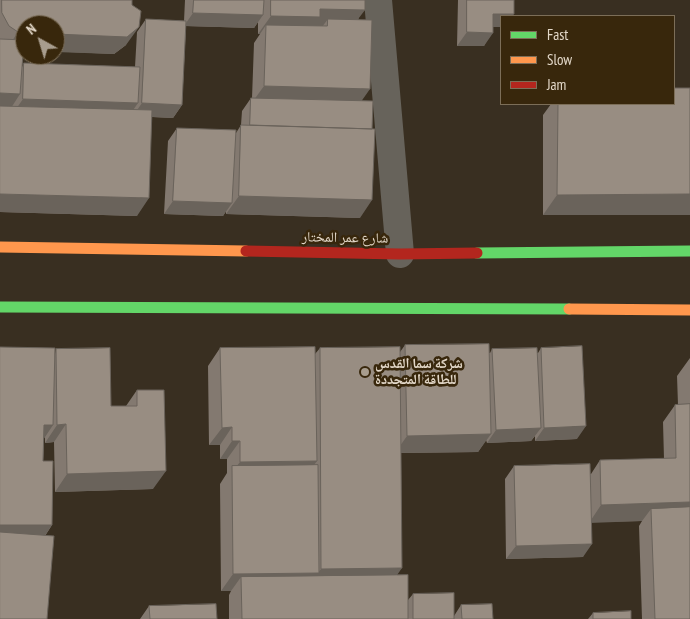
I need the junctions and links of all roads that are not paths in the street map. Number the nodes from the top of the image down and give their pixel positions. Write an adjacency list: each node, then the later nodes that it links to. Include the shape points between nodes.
1 (378, 0): 4 (street)
2 (0, 247): 4 (main road, شارع عمر المختار)
3 (690, 252): 4 (main road, شارع عمر المختار)
4 (400, 254)
5 (0, 306): 6 (main road)
6 (690, 310)

